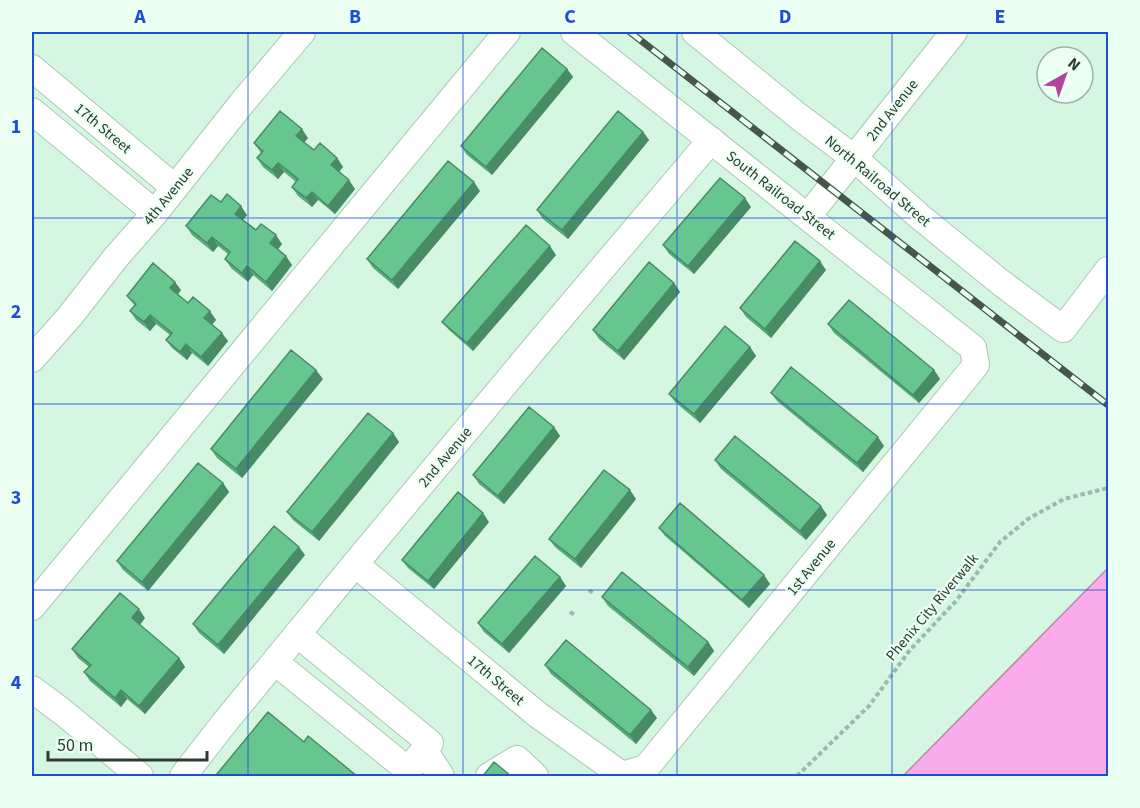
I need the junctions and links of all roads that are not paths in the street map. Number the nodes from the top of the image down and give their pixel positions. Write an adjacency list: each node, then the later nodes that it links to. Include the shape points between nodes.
1 (302, 32): 10 (street, 4th Avenue)
2 (507, 32): 17 (street)
3 (574, 32): 8 (street, South Railroad Street)
4 (695, 32): 9 (street, North Railroad Street)
5 (954, 32): 9 (street, 2nd Avenue)
6 (32, 68): 10 (street, 17th Street)
7 (32, 111): 11 (street)
8 (711, 140): 12 (street, South Railroad Street); 16 (street, 2nd Avenue)
9 (854, 158): 12 (street, 2nd Avenue); 13 (street, North Railroad Street, via 919,216 1063,329)
10 (175, 188): 11 (street, 4th Avenue)
11 (155, 213): 14 (street, 4th Avenue)
12 (808, 216): 15 (street, South Railroad Street, via 973,348)
13 (1108, 270)
14 (32, 359)
15 (976, 365): 22 (street, 1st Avenue)
16 (356, 564): 18 (street, 2nd Avenue); 22 (street, 17th Street, via 538,715 622,775)
17 (32, 607)
18 (297, 634): 19 (street, 2nd Avenue); 21 (street, via 430,743)
19 (275, 662): 21 (street, via 408,770); 24 (street, 2nd Avenue)
20 (32, 689): 23 (street)
21 (424, 750): 25 (street)
22 (646, 768)
23 (140, 777)
24 (183, 777)
25 (441, 777)
26 (489, 777): 27 (street, via 517,759)
27 (535, 777)

